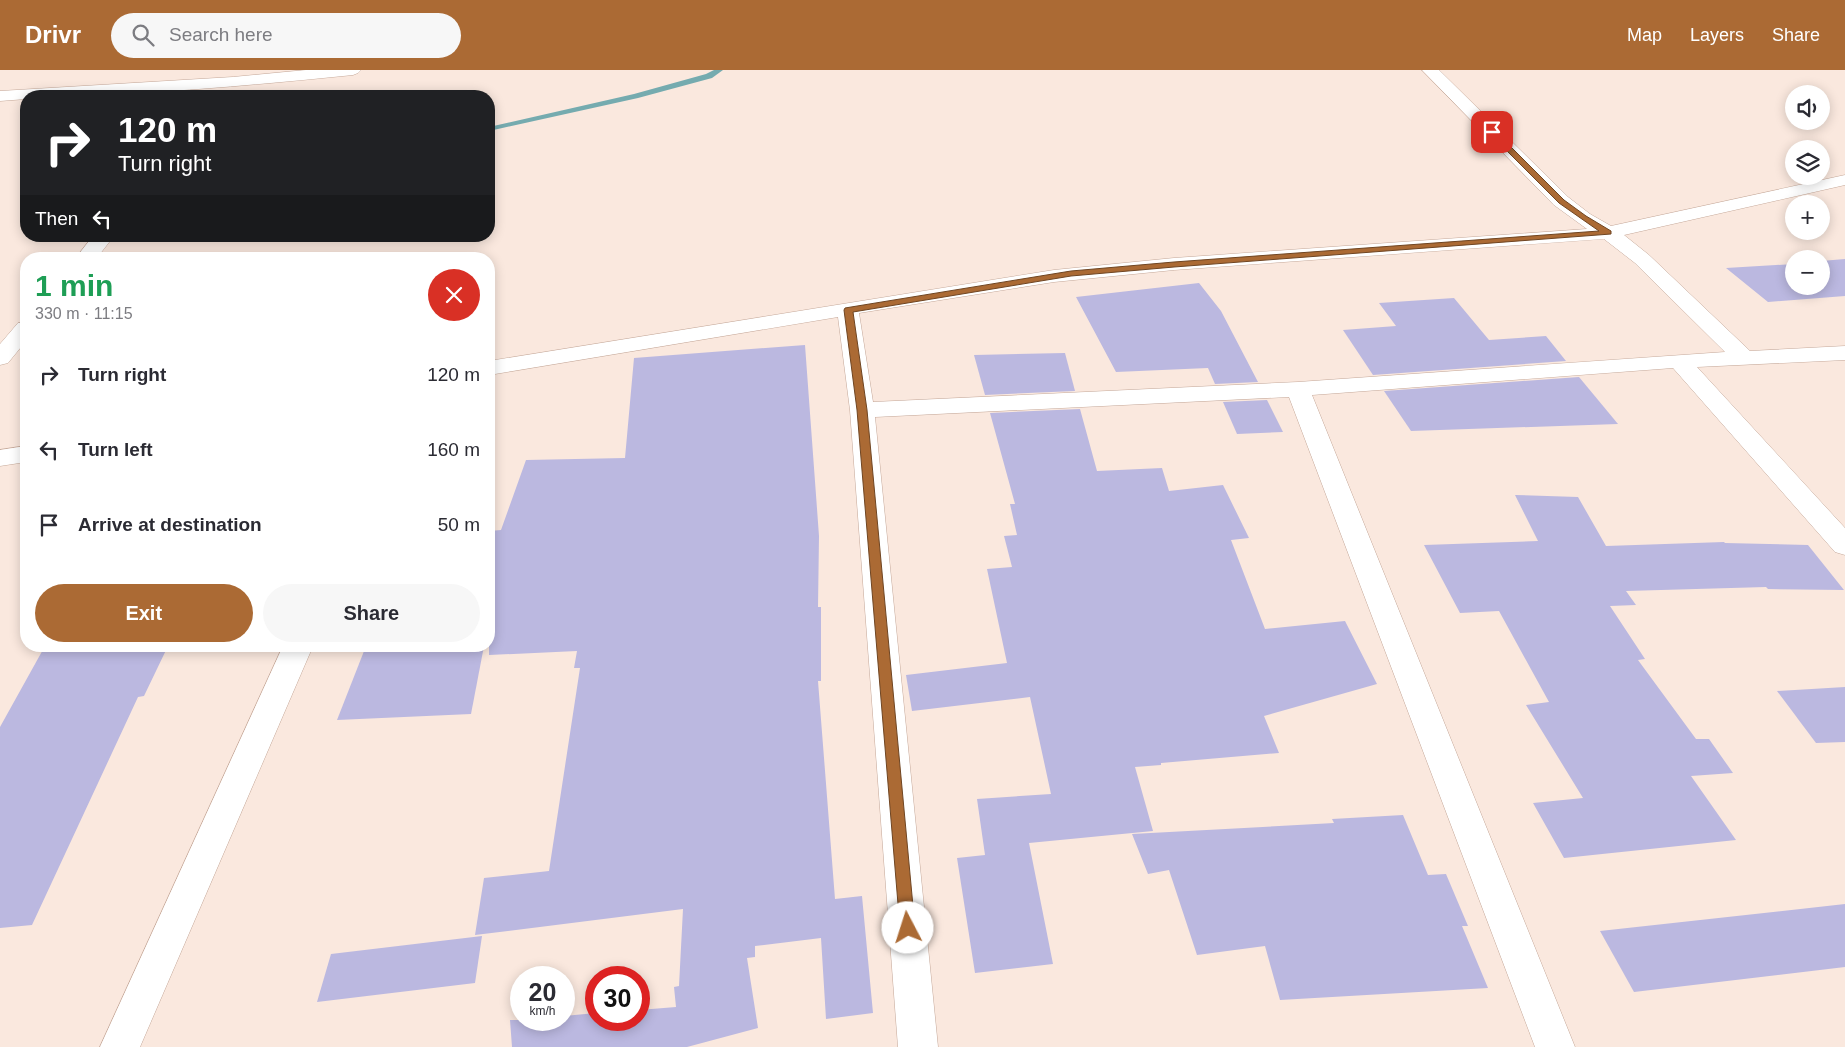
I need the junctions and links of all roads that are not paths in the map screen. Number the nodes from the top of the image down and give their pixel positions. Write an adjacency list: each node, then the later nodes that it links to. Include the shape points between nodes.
1 (352, 70): 3 (street)
2 (1430, 70): 12 (street, via 1561,201)
3 (238, 76): 4 (street); 5 (street)
4 (71, 90)
5 (227, 90)
6 (20, 94): 7 (street)
7 (0, 96)
8 (1845, 180): 9 (street)
9 (1830, 183)
10 (1823, 185): 11 (street); 12 (street)
11 (1845, 200)
12 (1608, 233): 15 (street, via 1174,264 1054,276); 19 (street, via 1642,259)
13 (99, 242): 14 (street)
14 (91, 252)
15 (848, 310): 21 (street); 23 (street)
16 (20, 335): 18 (street)
17 (1845, 353): 19 (street)
18 (0, 358)
19 (1742, 358): 20 (street)
20 (1678, 361): 22 (street); 26 (street)
21 (495, 367)
22 (1298, 389): 23 (street); 30 (street)
23 (862, 410): 29 (street)
24 (20, 455): 25 (street)
25 (0, 458)
26 (1845, 545)
27 (295, 652): 28 (street)
28 (120, 1047)
29 (918, 1047)
30 (1555, 1047)

